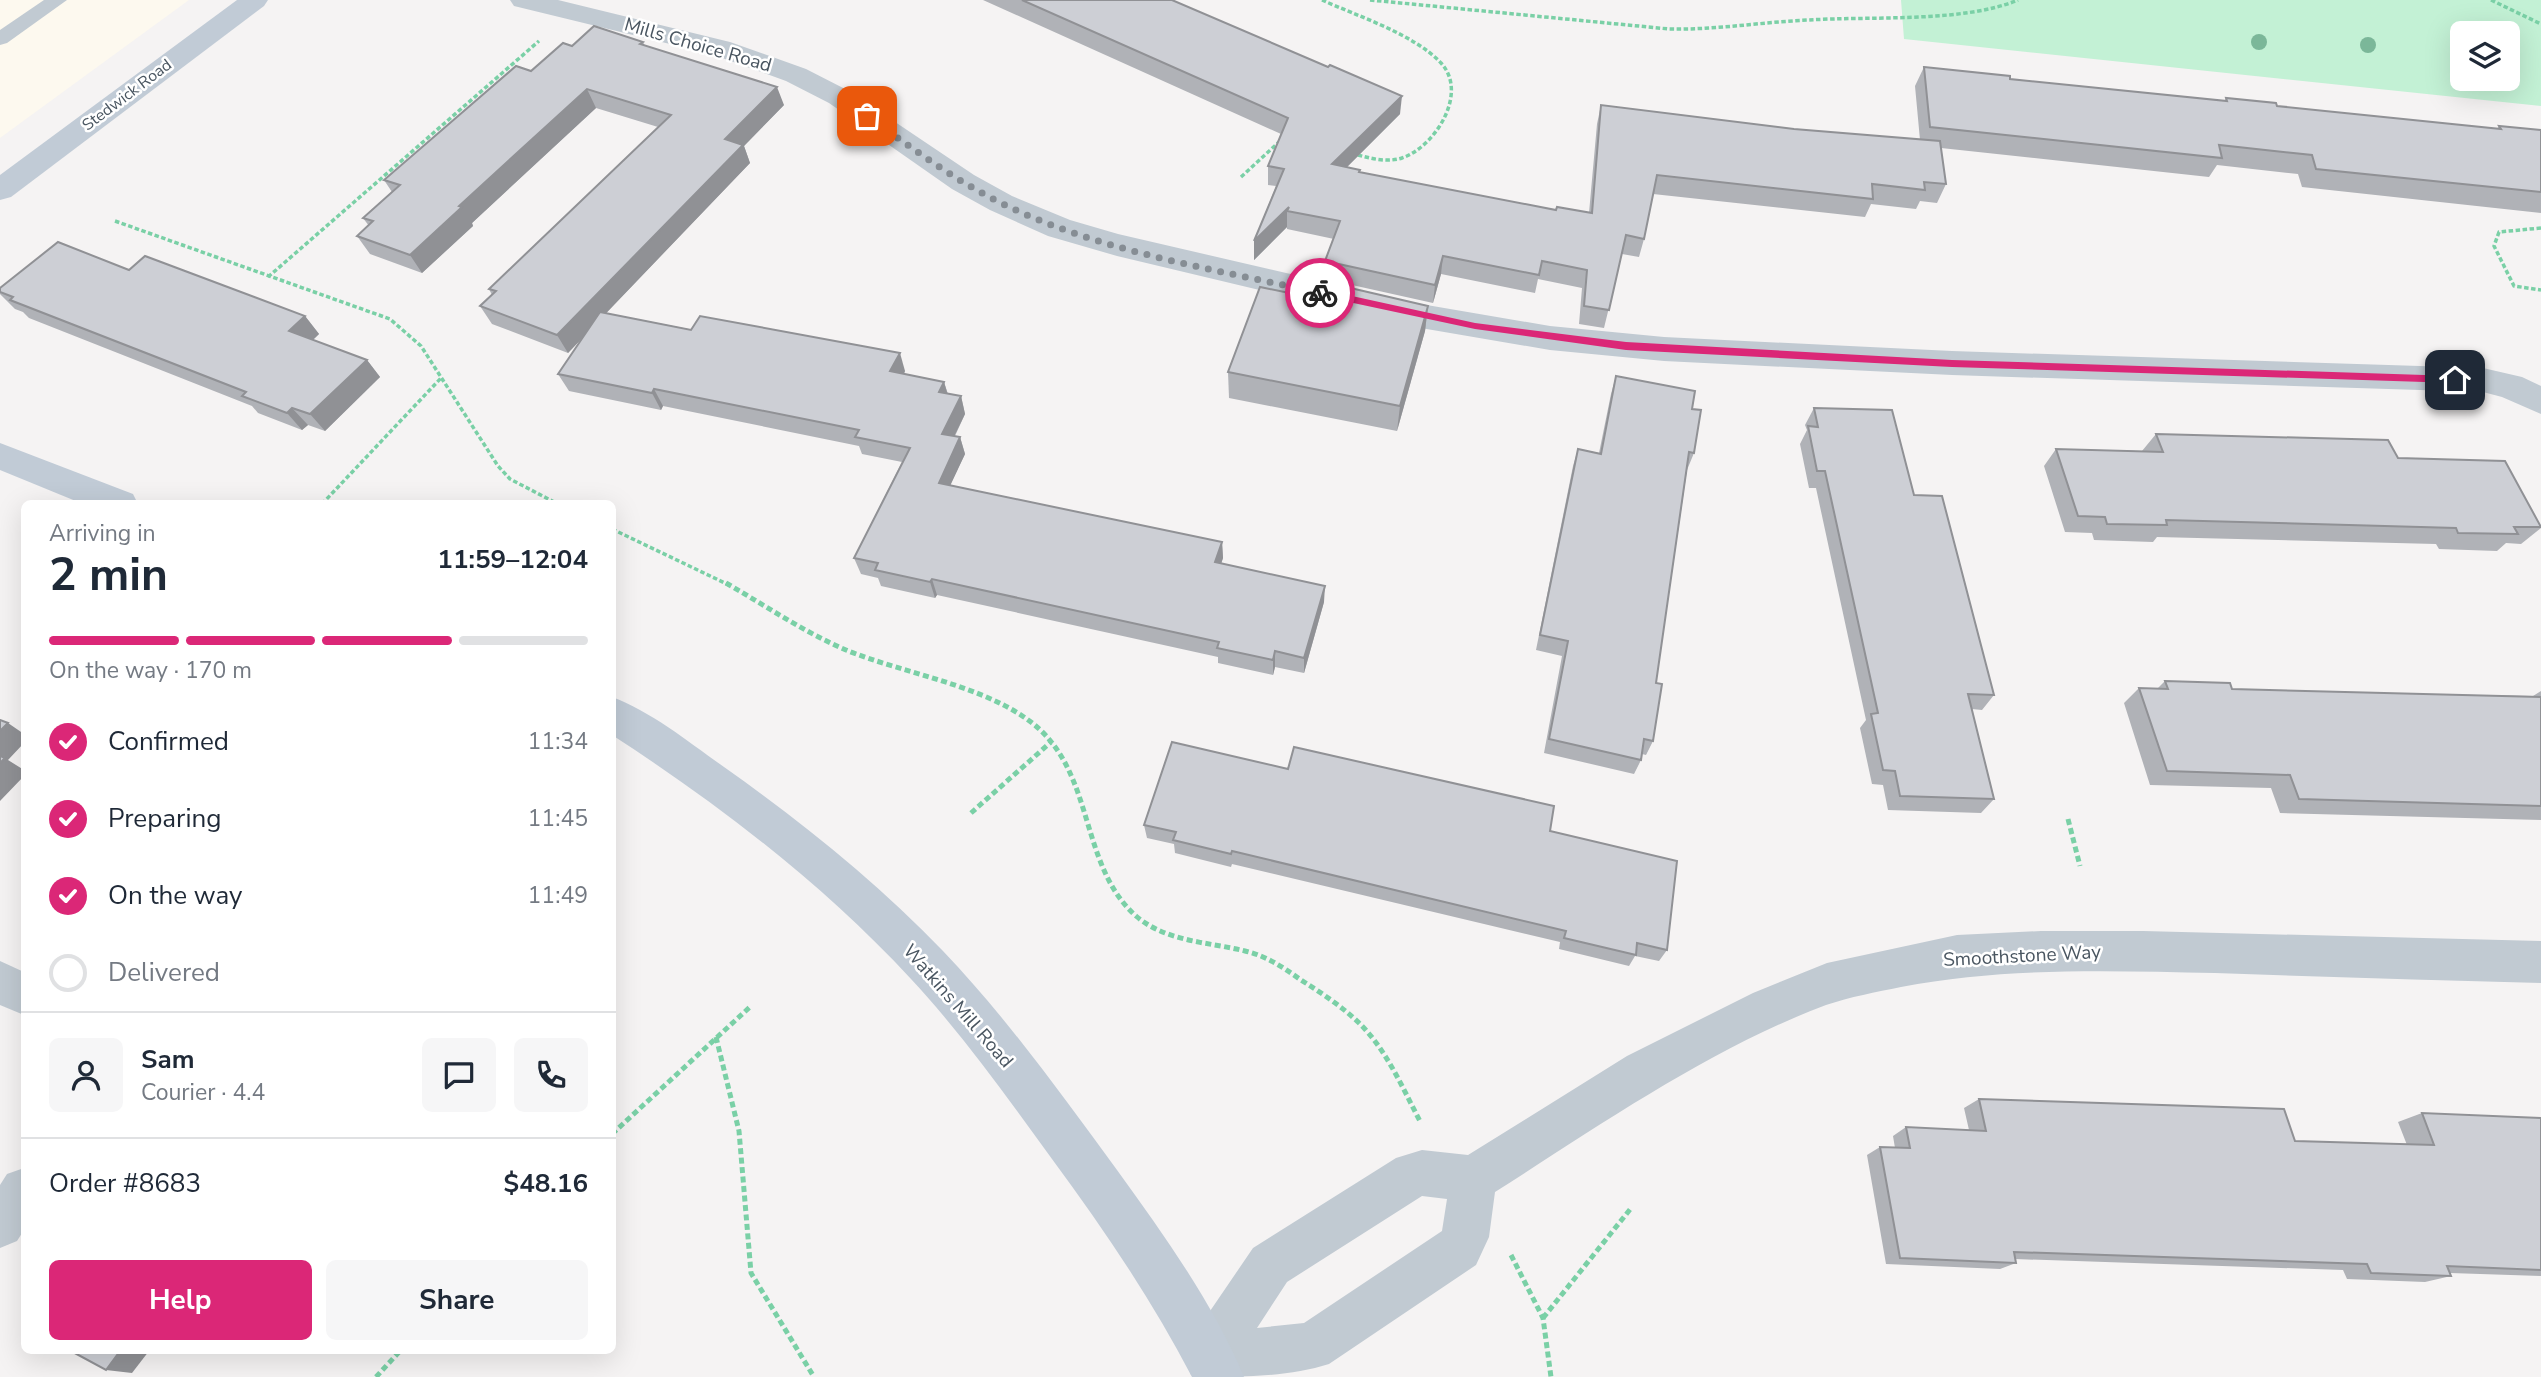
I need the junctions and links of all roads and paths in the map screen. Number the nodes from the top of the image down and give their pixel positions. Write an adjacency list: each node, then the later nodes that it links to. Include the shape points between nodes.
1 (57, 0): 10 (lane)
2 (254, 0): 14 (street, Stedwick Road)
3 (524, 0): 8 (street, Mills Choice Road)
4 (1322, 0): 12 (path, via 1443,64 1452,90 1447,114 1406,157 1385,160)
5 (1370, 0): 6 (path, via 1709,30 1806,20 1968,13)
6 (2018, 0)
7 (2491, 0): 9 (path)
8 (572, 12): 17 (path); 20 (street, Mills Choice Road, via 720,48 796,75 839,97 962,182 1059,228 1427,317 1626,346 1952,363 2483,380)
9 (2541, 24)
10 (0, 39)
11 (1282, 140): 13 (path)
12 (1345, 151)
13 (1241, 177)
14 (0, 190)
15 (115, 221): 17 (path)
16 (2541, 228): 18 (path, via 2500,232 2494,246 2514,286)
17 (268, 278): 19 (path, via 390,319 421,346)
18 (2541, 290)
19 (441, 378): 23 (path); 24 (path, via 498,466 510,479)
20 (2538, 399)
21 (0, 456): 22 (street)
22 (110, 500)
23 (326, 500)
24 (550, 500)
25 (616, 531): 27 (path, via 705,571 847,650 1016,713)
26 (616, 716): 43 (street, Watkins Mill Road, via 686,760 763,817 926,965 1010,1063 1108,1195)
27 (1051, 742): 28 (path); 37 (path, via 1076,785 1100,860 1136,916 1162,931 1263,956 1340,1006 1370,1035 1420,1123)
28 (971, 813)
29 (2068, 819): 30 (path)
30 (2080, 866)
31 (2541, 962): 37 (street, Smoothstone Way, via 2041,951 1957,956 1868,973 1787,999 1706,1038 1643,1072)
32 (0, 982): 33 (street)
33 (21, 992)
34 (751, 1006): 35 (path)
35 (716, 1037): 36 (path); 45 (path, via 739,1131 751,1273)
36 (616, 1130)
37 (1467, 1184): 41 (path); 43 (street, via 1412,1174 1270,1265); 43 (street, via 1465,1237 1459,1248 1312,1347)
38 (21, 1195): 40 (street)
39 (1632, 1207): 41 (path)
40 (0, 1224)
41 (1543, 1318): 46 (path)
42 (397, 1354): 44 (path)
43 (1214, 1367)
44 (376, 1377)
45 (814, 1377)
46 (1551, 1377)

